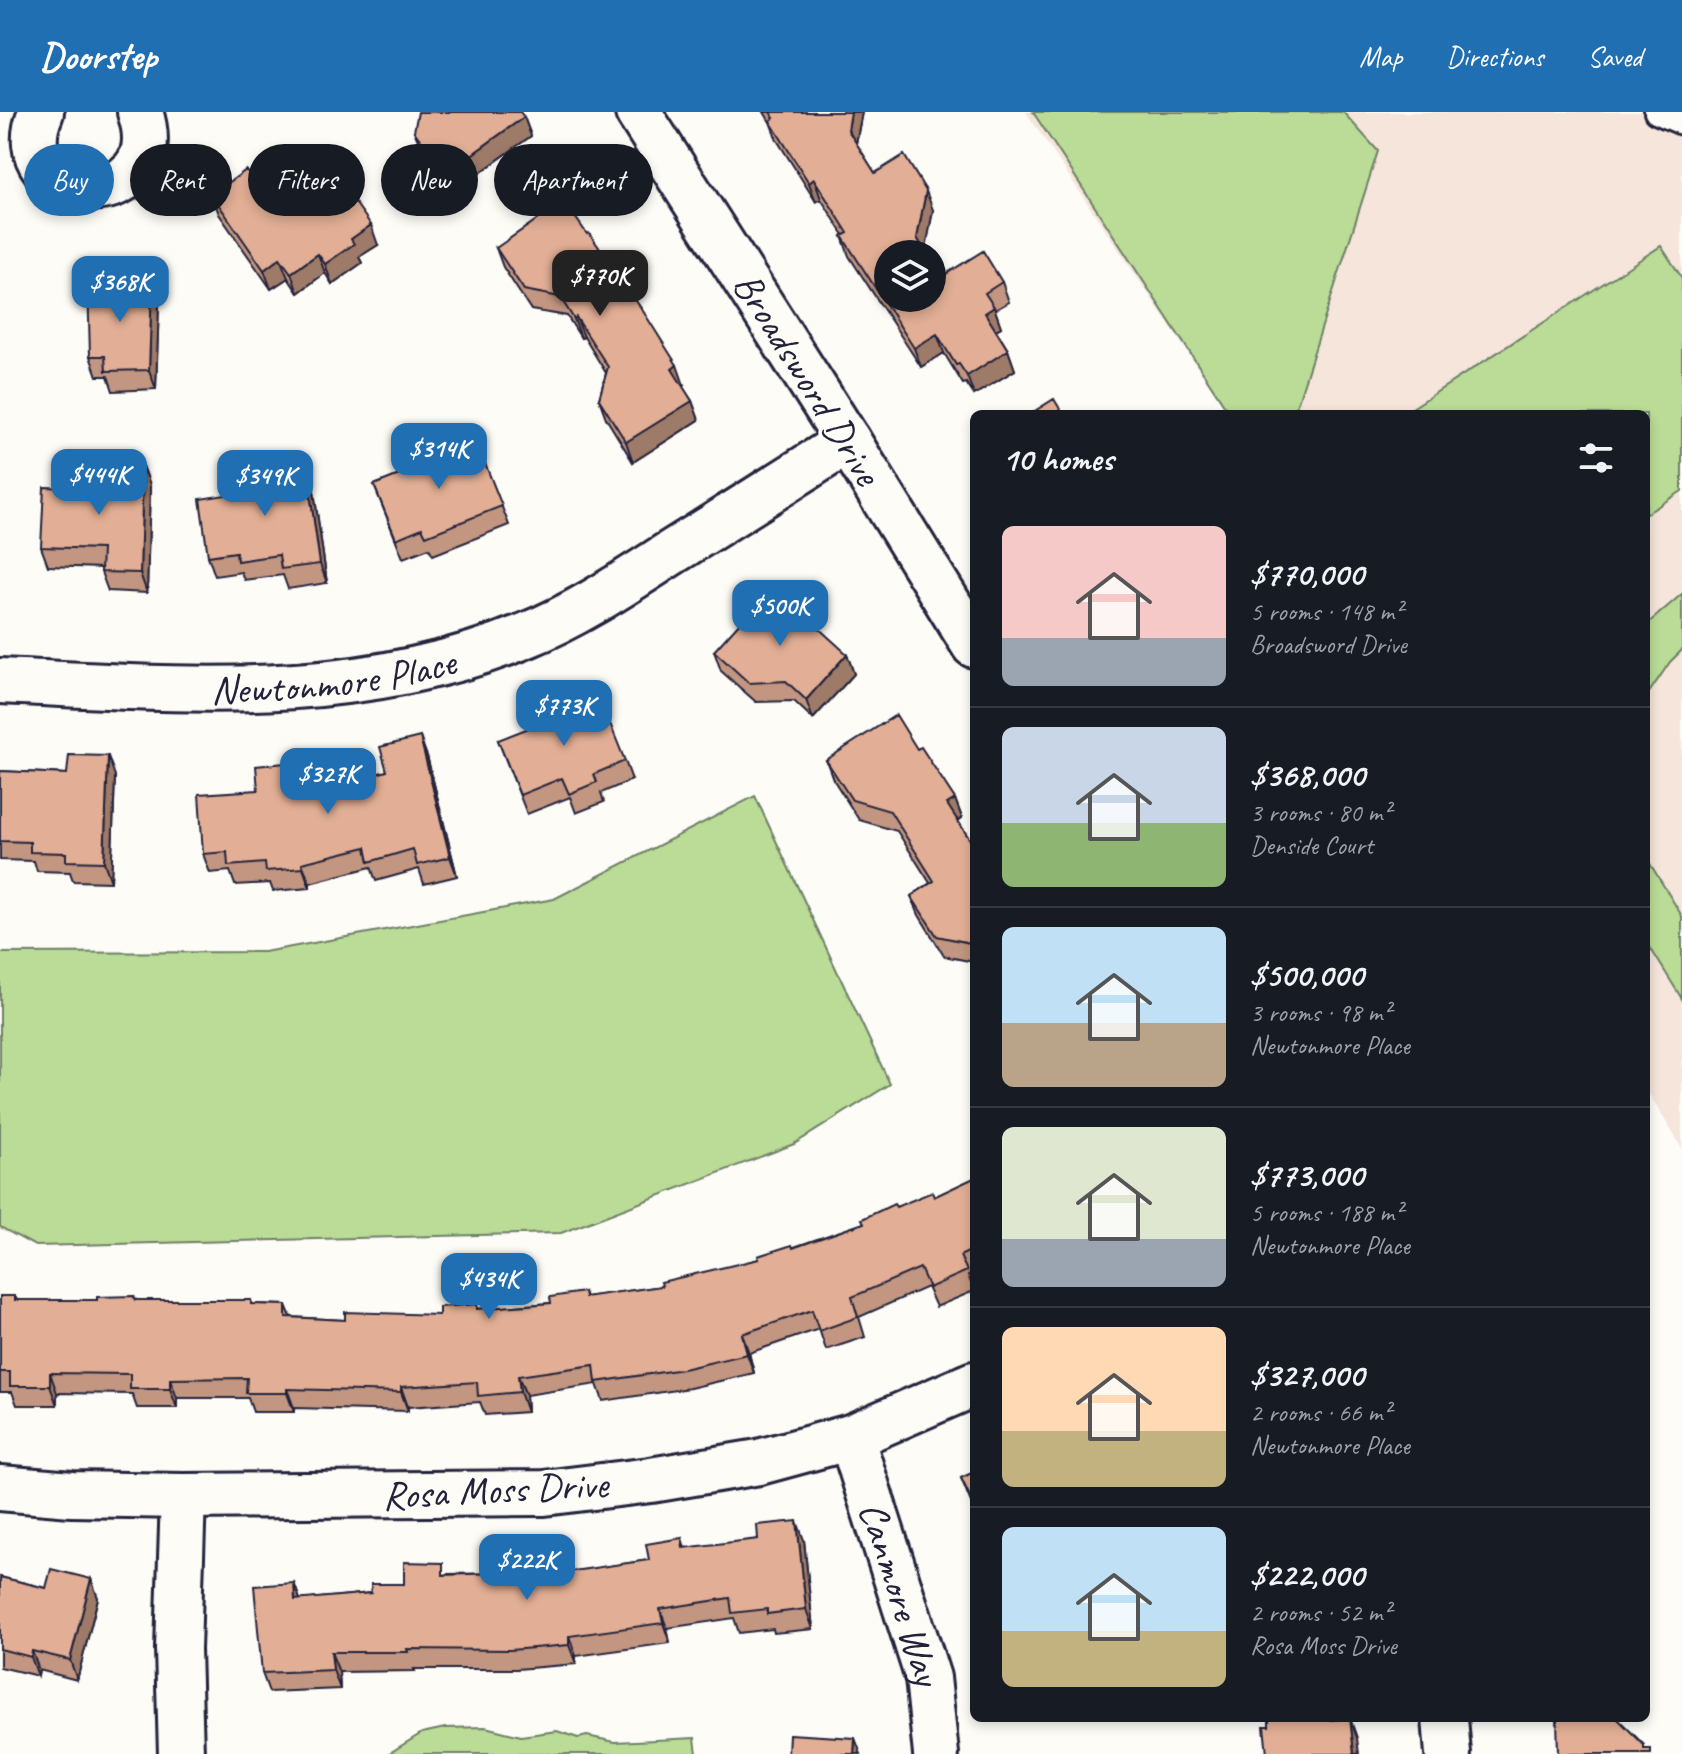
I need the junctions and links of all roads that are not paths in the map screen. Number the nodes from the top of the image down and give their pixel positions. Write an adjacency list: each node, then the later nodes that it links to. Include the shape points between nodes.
1 (41, 112): 2 (street, via 36,140 49,171 78,189 95,190 126,177 138,163 145,130)
2 (140, 112)
3 (638, 112): 6 (street, Broadsword Drive)
4 (1656, 112): 5 (lane)
5 (1682, 123)
6 (848, 441): 7 (street, Broadsword Drive); 8 (street, Newtonmore Place, via 608,594 527,635 448,661 371,680 281,688)
7 (970, 639)
8 (0, 681)
9 (970, 1386): 10 (street, Rosa Moss Drive)
10 (851, 1437): 12 (street, Rosa Moss Drive, via 759,1462 544,1493); 15 (street, Canmore Way, via 925,1666)
11 (0, 1488): 12 (street, Rosa Moss Drive)
12 (183, 1496): 14 (street)
13 (1445, 1722): 16 (street)
14 (181, 1754)
15 (936, 1754)
16 (1448, 1754)

